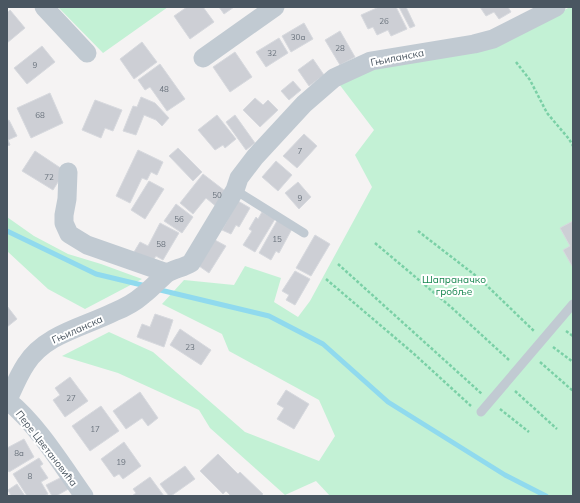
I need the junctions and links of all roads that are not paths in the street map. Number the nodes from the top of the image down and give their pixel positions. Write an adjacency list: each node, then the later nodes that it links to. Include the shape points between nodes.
1 (44, 7): 4 (street)
2 (275, 7): 5 (street)
3 (556, 7): 7 (street, Гњиланска, via 493,39 371,61 334,78 304,104 260,152 239,178)
4 (87, 53)
5 (203, 58)
6 (68, 172): 9 (street, via 64,223 69,234 87,245)
7 (235, 190): 8 (lane); 9 (street, Гњиланска, via 191,263)
8 (304, 233)
9 (165, 275): 11 (street, Гњиланска, via 142,296 114,313 49,341 26,363)
10 (573, 304): 12 (lane)
11 (8, 395): 13 (street, Пере Цветановића)
12 (481, 412)
13 (84, 496)

